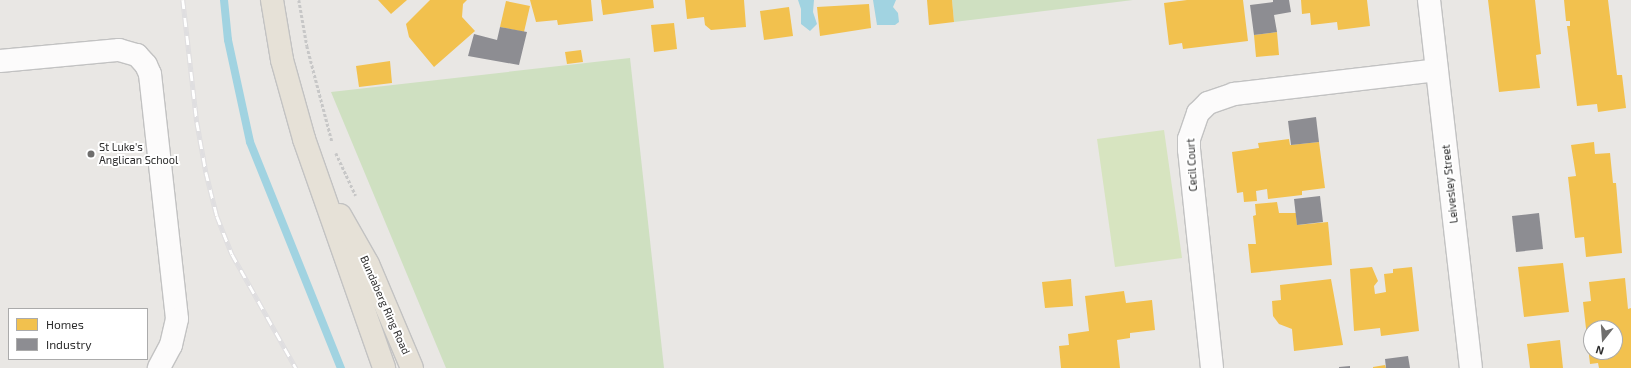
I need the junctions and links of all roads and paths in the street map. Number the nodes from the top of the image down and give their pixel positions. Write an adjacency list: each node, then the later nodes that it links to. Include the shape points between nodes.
1 (272, 0): 6 (main road, Bundaberg Ring Road, via 284,67 304,139)
2 (299, 0): 7 (path, via 307,46 334,147)
3 (1428, 0): 5 (street, Leivesley Street)
4 (0, 61): 8 (street, via 119,50 137,55 146,65 150,74 177,319 171,346)
5 (1437, 70): 11 (street, Cecil Court, via 1234,94 1213,100 1198,113 1189,139 1189,150); 12 (street, Leivesley Street)
6 (320, 181): 9 (main road, Bundaberg Ring Road, via 349,272); 10 (main road, Bundaberg Ring Road, via 368,264)
7 (359, 204)
8 (159, 368)
9 (384, 368)
10 (412, 368)
11 (1212, 368)
12 (1471, 368)

